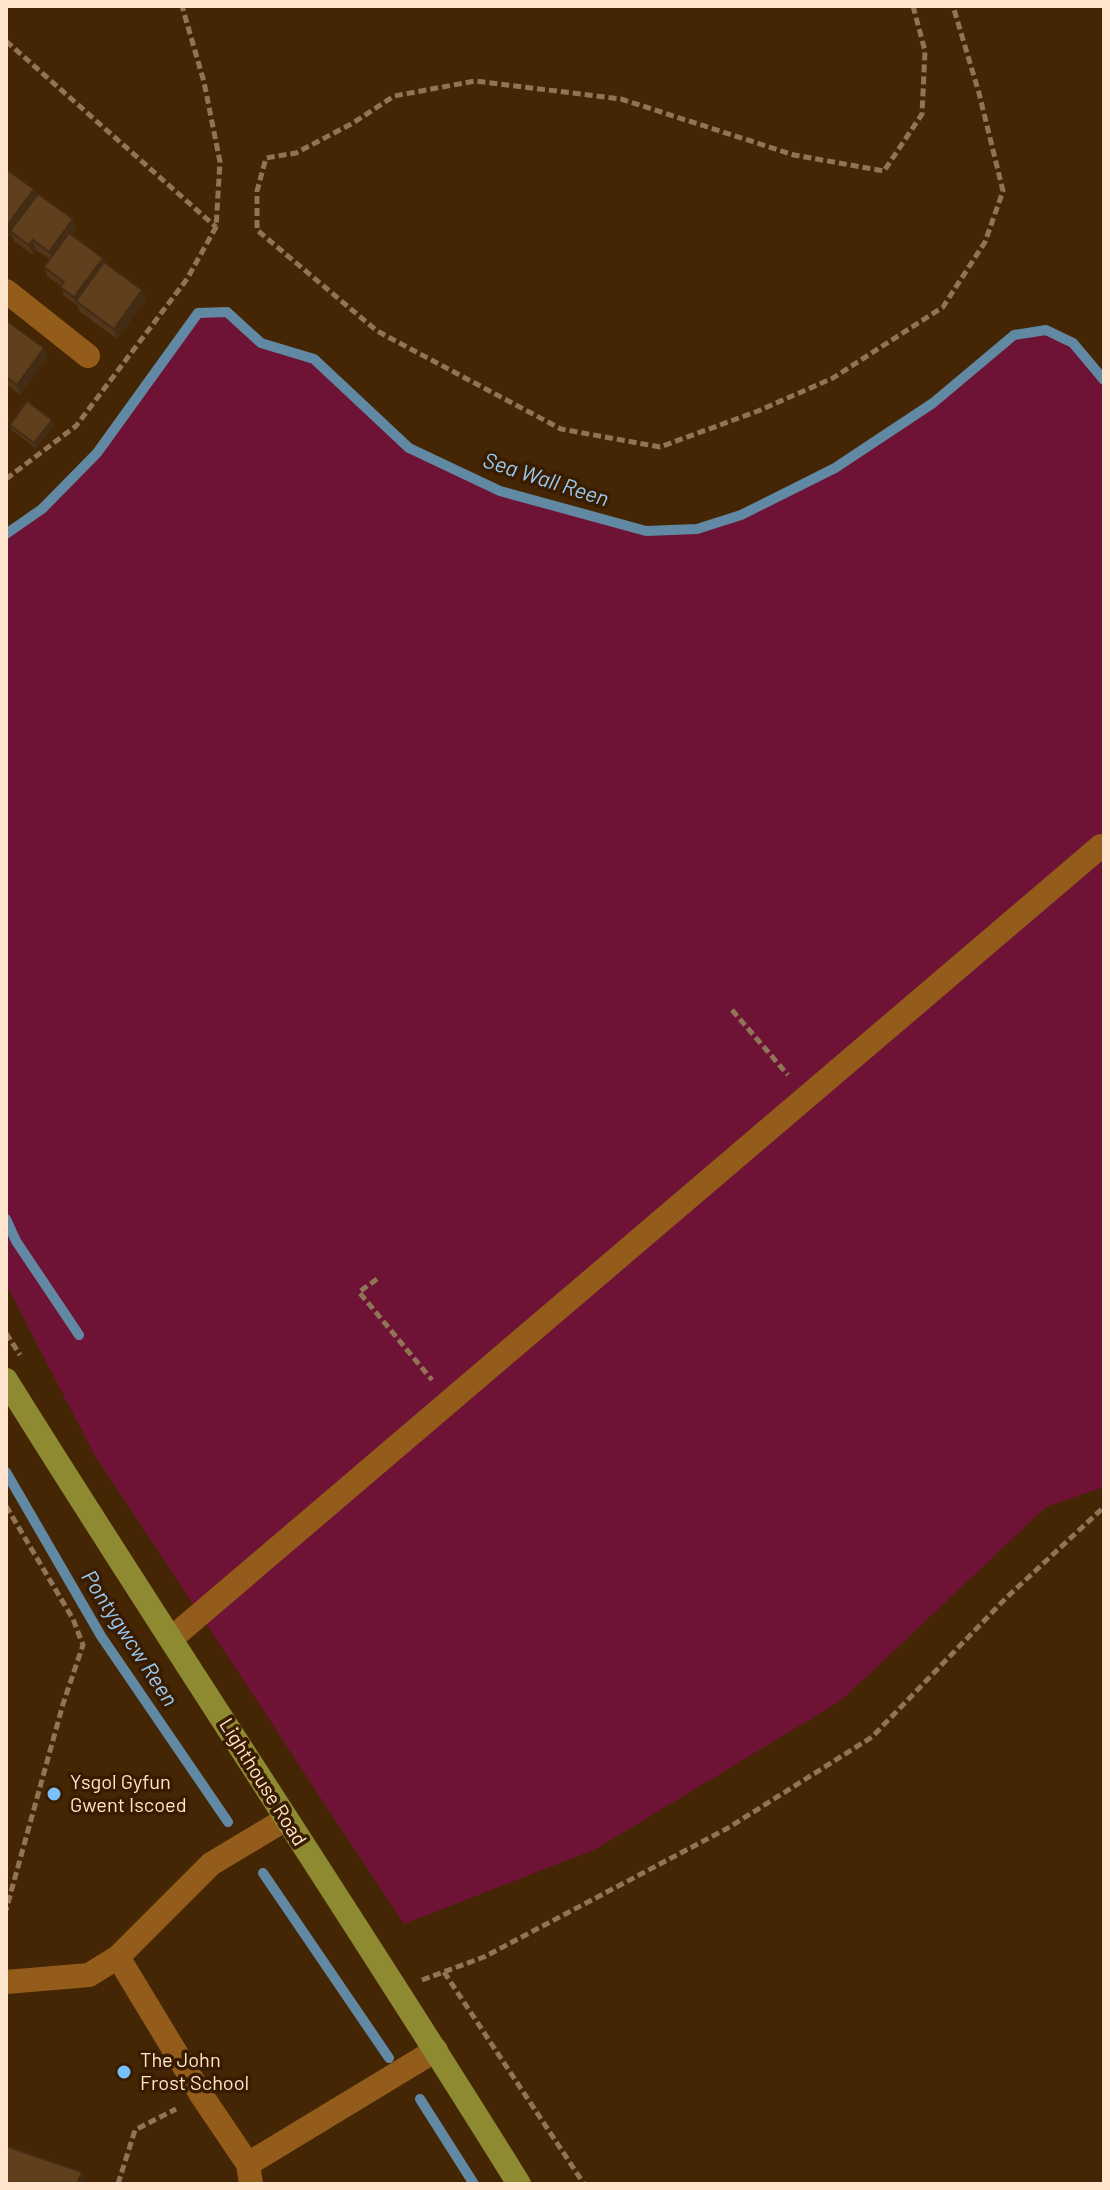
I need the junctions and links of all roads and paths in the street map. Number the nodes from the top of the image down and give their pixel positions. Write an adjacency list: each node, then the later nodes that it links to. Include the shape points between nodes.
1 (182, 6): 5 (path, via 220,162)
2 (913, 6): 3 (path, via 925,51 922,114 884,171 794,155 621,99 475,81 394,96 296,153 266,158 257,191 257,230 377,331 561,429 660,447 833,378 943,307 985,242 1003,191)
3 (953, 6)
4 (6, 41): 5 (path)
5 (216, 227): 8 (path, via 187,279 76,426)
6 (6, 291): 7 (street)
7 (88, 356)
8 (6, 479)
9 (1101, 846): 11 (street)
10 (732, 1010): 11 (path)
11 (806, 1098): 14 (street)
12 (377, 1279): 14 (path, via 359,1292)
13 (6, 1380): 17 (main road, Lighthouse Road)
14 (450, 1402): 17 (street)
15 (6, 1506): 19 (path, via 83,1645)
16 (1104, 1507): 27 (path, via 1006,1598 872,1737 728,1828 484,1957 444,1972)
17 (172, 1638): 18 (main road, Lighthouse Road)
18 (286, 1819): 20 (street, via 211,1864); 22 (main road, Lighthouse Road)
19 (6, 1910)
20 (118, 1957): 21 (street, via 89,1975); 23 (street)
21 (6, 1982)
22 (436, 2050): 24 (street); 26 (main road, Lighthouse Road)
23 (202, 2096): 24 (street); 25 (path, via 135,2130)
24 (250, 2174)
25 (118, 2184)
26 (519, 2184)
27 (584, 2184)

